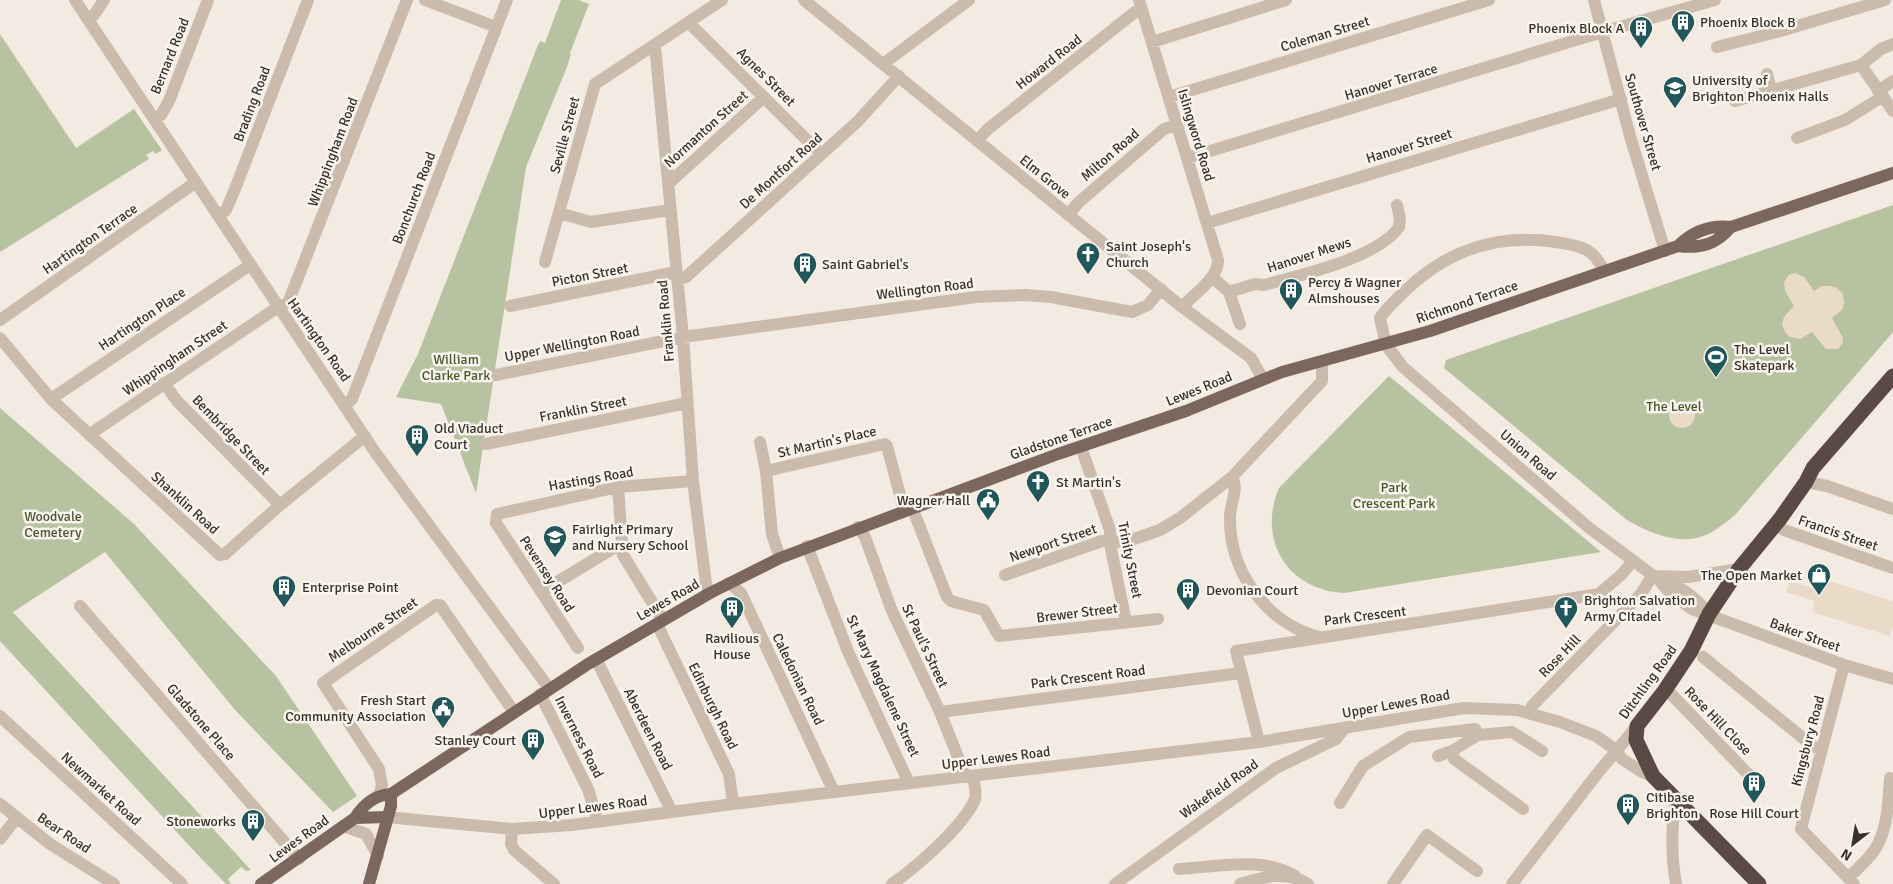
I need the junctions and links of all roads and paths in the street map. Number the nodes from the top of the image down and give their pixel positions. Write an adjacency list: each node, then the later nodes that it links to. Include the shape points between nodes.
1 (75, 0): 17 (street, Hartington Road)
2 (104, 0): 17 (street)
3 (208, 0): 37 (street, Bernard Road, via 169,101 161,115)
4 (308, 0): 50 (street, Brading Road, via 232,196 226,210)
5 (407, 0): 61 (street, Whippingham Road, via 295,291 287,304)
6 (425, 0): 19 (street)
7 (507, 0): 19 (street, Bonchurch Road)
8 (722, 0): 18 (street, Seville Street)
9 (804, 0): 25 (street, Elm Grove)
10 (969, 0): 25 (street)
11 (1286, 0): 21 (street)
12 (1489, 0): 33 (street, Coleman Street)
13 (1594, 0): 20 (street, Southover Street)
14 (1715, 0): 20 (street, Hanover Terrace)
15 (1885, 0): 24 (street)
16 (1141, 5): 21 (street, Islingword Road); 40 (street, Howard Road)
17 (88, 20): 37 (street, Hartington Road)
18 (689, 23): 23 (street, Seville Street); 32 (street, Agnes Street)
19 (496, 27): 75 (street, Bonchurch Road, via 352,400)
20 (1603, 33): 34 (street, Southover Street); 42 (street, Hanover Terrace)
21 (1152, 42): 33 (street, Islingword Road)
22 (1893, 44): 26 (street, via 1876,52)
23 (655, 46): 45 (street, Franklin Road); 48 (street, Seville Street, via 595,84)
24 (1717, 47)
25 (883, 64): 28 (street, Elm Grove)
26 (1861, 65): 30 (street); 31 (street)
27 (1766, 74): 30 (street)
28 (899, 76): 40 (street, Elm Grove); 41 (street, De Montfort Road, via 868,112)
29 (1893, 81): 31 (street)
30 (1771, 90): 35 (street)
31 (1880, 94): 36 (street); 39 (street, via 1845,120)
32 (764, 97): 41 (street, Agnes Street); 45 (street, Normanton Street)
33 (1169, 97): 38 (street, Islingword Road)
34 (1621, 99): 51 (street, Hanover Street); 52 (street, Southover Street)
35 (1735, 101)
36 (1893, 111)
37 (154, 119): 44 (street, Hartington Road)
38 (1177, 125): 42 (street, Islingword Road); 49 (street, Milton Road, via 1164,129)
39 (1797, 138)
40 (977, 141): 49 (street, Elm Grove)
41 (821, 154): 56 (street, De Montfort Road, via 689,275)
42 (1187, 158): 51 (street, Islingword Road)
43 (1893, 173): 52 (main road, Richmond Terrace, via 1731,227 1721,239 1694,248 1678,246)
44 (196, 182): 50 (street, Hartington Road); 63 (street, Hartington Terrace)
45 (668, 184): 47 (street, Franklin Road)
46 (1397, 206): 59 (street, Hanover Mews, via 1399,227 1373,250 1338,264)
47 (670, 210): 48 (street, via 591,222); 56 (street, Franklin Road)
48 (559, 214): 53 (street, Seville Street)
49 (1068, 215): 58 (street, Elm Grove)
50 (219, 216): 54 (street, Hartington Road)
51 (1207, 223): 57 (street, Islingword Road, via 1219,263)
52 (1665, 251): 55 (main road, Richmond Terrace)
53 (545, 262)
54 (250, 265): 61 (street, Hartington Road); 73 (street, Hartington Place)
55 (1604, 271): 67 (main road, Richmond Terrace); 67 (street, via 1593,253 1564,243 1522,238 1475,246 1429,271 1387,308 1380,318)
56 (677, 276): 60 (street, Picton Street); 65 (street, Franklin Road)
57 (1212, 277): 59 (street); 62 (street)
58 (1161, 289): 62 (street, Elm Grove); 65 (street, Wellington Road, via 1148,306 1132,312 1025,295 976,298)
59 (1229, 292): 64 (street)
60 (510, 306)
61 (278, 307): 72 (street, Whippingham Street); 75 (street, Hartington Road)
62 (1182, 307): 71 (street, Elm Grove, via 1251,358)
63 (0, 320)
64 (1240, 324)
65 (683, 337): 69 (street, Upper Wellington Road); 74 (street, Franklin Road)
66 (0, 338): 73 (street, Shanklin Road)
67 (1386, 345): 68 (main road, Richmond Terrace); 98 (street, Union Road, via 1403,366)
68 (1322, 362): 71 (main road, Richmond Terrace); 83 (street, via 1322,381)
69 (496, 374)
70 (1893, 376): 86 (highway, Ditchling Road, via 1813,468)
71 (1263, 379): 76 (main road, Lewes Road)
72 (164, 384): 77 (street, Whippingham Street); 88 (street, Bembridge Street)
73 (51, 399): 77 (street, Shanklin Road)
74 (687, 403): 80 (street, Franklin Street); 85 (street, Franklin Road)
75 (346, 405): 78 (street, Hartington Road)
76 (1145, 425): 81 (main road, Gladstone Terrace)
77 (90, 436): 88 (street, Shanklin Road, via 220,555)
78 (365, 436): 88 (street, Shanklin Road); 120 (street, Hartington Road)
79 (760, 442): 82 (street, St Martin's Place)
80 (486, 444)
81 (1081, 447): 84 (main road, Gladstone Terrace); 94 (street, Trinity Street)
82 (766, 471): 90 (street, St Martin's Place, via 881,444 887,446); 97 (street, St Martin's Place, via 772,534)
83 (1232, 477): 94 (street, Newport Street, via 1192,510 1166,526 1124,542); 112 (street, Park Crescent, via 1235,484 1230,536 1248,585 1266,606 1300,630)
84 (986, 480): 90 (main road, Lewes Road)
85 (693, 481): 87 (street, Hastings Road); 105 (street, Franklin Road, via 706,584)
86 (1806, 482): 89 (street); 92 (highway, Ditchling Road)
87 (618, 487): 91 (street, Hastings Road, via 503,510); 95 (street)
88 (280, 506)
89 (1893, 509)
90 (911, 512): 93 (main road, Lewes Road); 111 (street, St Martin's Place, via 947,597 985,611)
91 (496, 515): 104 (street, Pevensey Road, via 496,523)
92 (1775, 524): 99 (street, Francis Street); 100 (highway, Ditchling Road)
93 (858, 527): 96 (main road, Lewes Road); 123 (street, St Paul's Street, via 865,537 892,611)
94 (1112, 541): 101 (street, Newport Street, via 1102,541); 110 (street, Trinity Street)
95 (621, 546): 104 (street); 109 (street, Edinburgh Road)
96 (807, 546): 97 (main road, Lewes Road); 139 (street, St Mary Magdalene Street, via 848,654)
97 (780, 558): 103 (main road, Lewes Road)
98 (1632, 562): 102 (street, Union Road); 112 (street, Park Crescent, via 1599,594)
99 (1893, 568)
100 (1739, 569): 102 (street); 107 (highway, Ditchling Road)
101 (1005, 575)
102 (1656, 578): 107 (street, Union Road, via 1692,609); 124 (street, Rose Hill, via 1532,706)
103 (729, 583): 105 (main road, Lewes Road); 140 (street, Caledonian Road, via 741,594)
104 (541, 592): 113 (street, Pevensey Road)
105 (710, 593): 109 (main road, Lewes Road)
106 (80, 606): 158 (street, Gladstone Place)
107 (1709, 614): 116 (street, Baker Street); 119 (highway, Ditchling Road, via 1691,651)
108 (1158, 619): 110 (street, Brewer Street)
109 (660, 622): 115 (main road, Lewes Road); 145 (street, Edinburgh Road, via 729,774)
110 (1126, 622): 111 (street, Brewer Street)
111 (999, 636)
112 (1321, 638): 117 (street, via 1236,651)
113 (578, 648)
114 (1703, 656): 130 (street, via 1814,747)
115 (596, 660): 120 (main road, Lewes Road); 147 (street, Aberdeen Road)
116 (1844, 665): 118 (street, Baker Street); 130 (street, Kingsbury Road)
117 (1241, 673): 123 (street, Park Crescent Road); 129 (street)
118 (1893, 679)
119 (1665, 690): 126 (highway, Ditchling Road); 135 (street, Rose Hill Close)
120 (545, 691): 122 (main road, Lewes Road); 152 (street, Inverness Road, via 588,789)
121 (1476, 708): 124 (street, Upper Lewes Road); 127 (street, Upper Lewes Road); 128 (street)
122 (514, 712): 141 (main road, Lewes Road); 141 (street, Melbourne Street, via 437,604 323,683 379,769)
123 (940, 712): 137 (street, St Paul's Street)
124 (1531, 712): 131 (street, Upper Lewes Road, via 1590,733)
125 (0, 716): 164 (street, Newmarket Road)
126 (1637, 726): 131 (street, Ditchling Road); 136 (highway, via 1636,740)
127 (1344, 728): 129 (street, Upper Lewes Road); 169 (street, Wakefield Road, via 1336,739 1276,768)
128 (1476, 732): 132 (street); 133 (street, via 1512,732); 143 (street, via 1409,737 1363,766)
129 (1259, 742): 137 (street, Upper Lewes Road)
130 (1822, 749): 162 (street, Kingsbury Road, via 1802,825 1803,833)
131 (1616, 750): 136 (street, Upper Lewes Road, via 1629,764); 173 (street, Ditchling Road)
132 (1452, 751): 134 (street); 146 (street, via 1454,759)
133 (1542, 751)
134 (1438, 756)
135 (1748, 774)
136 (1653, 776): 142 (highway)
137 (970, 777): 139 (street, Upper Lewes Road); 168 (street, via 976,795 971,805 930,853)
138 (1890, 778): 162 (street, via 1886,819 1880,836 1872,854)
139 (909, 783): 140 (street, Upper Lewes Road)
140 (834, 792): 145 (street, Upper Lewes Road)
141 (385, 795): 149 (main road, Lewes Road, via 360,810); 150 (main road, via 391,806)
142 (1676, 799): 148 (highway); 155 (street, via 1672,819)
143 (1340, 803)
144 (0, 804): 151 (street, Bear Road)
145 (733, 804): 147 (street, Upper Lewes Road)
146 (1523, 809)
147 (672, 812): 152 (street, Upper Lewes Road)
148 (1691, 814): 155 (street); 175 (highway)
149 (355, 818): 150 (main road, Upper Lewes Road); 153 (main road, Lewes Road)
150 (386, 818): 154 (street, Upper Lewes Road); 157 (main road)
151 (16, 819): 156 (street); 163 (street, Bear Road)
152 (598, 822): 154 (street, Upper Lewes Road)
153 (343, 826): 157 (street, via 366,834); 158 (main road, Lewes Road)
154 (512, 829): 167 (street, via 514,850)
155 (1674, 830): 174 (street, via 1672,846)
156 (0, 839)
157 (378, 856): 166 (main road)
158 (299, 859): 165 (main road, Lewes Road)
159 (1179, 869): 161 (street, via 1260,865)
160 (1471, 870): 172 (street, via 1427,835)
161 (1295, 876): 170 (street); 171 (street)
162 (1851, 881)
163 (114, 884)
164 (182, 884)
165 (261, 884)
166 (369, 884)
167 (554, 884)
168 (892, 884)
169 (1115, 884)
170 (1240, 884)
171 (1308, 884)
172 (1393, 884)
173 (1512, 884)
174 (1676, 884)
175 (1760, 884)

